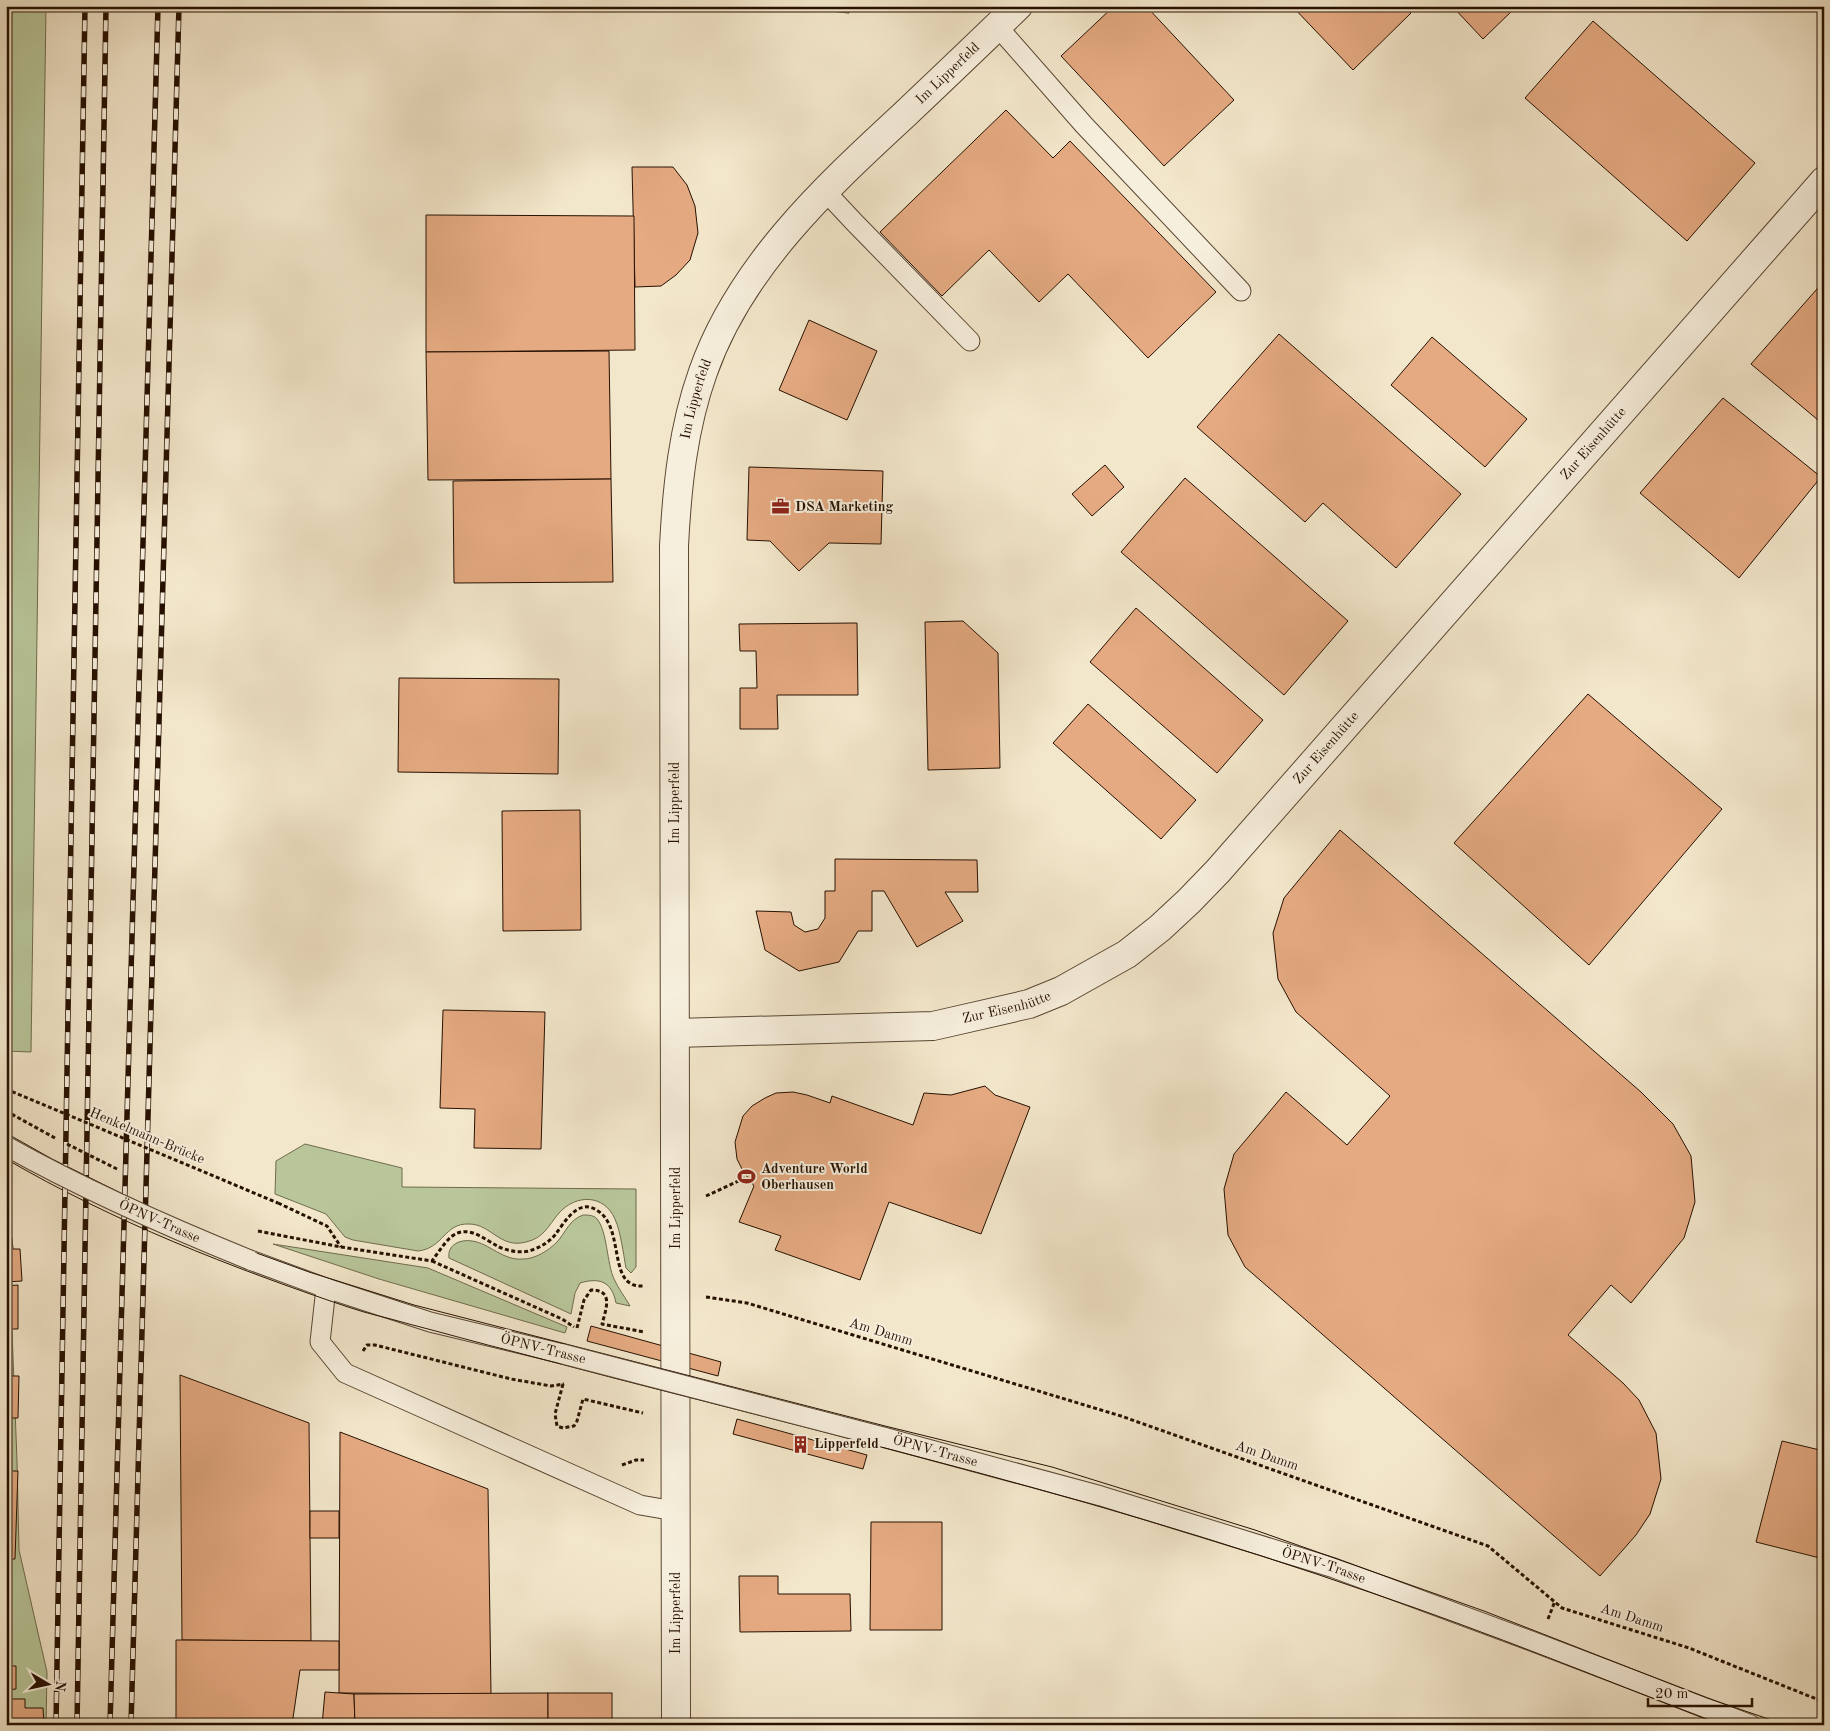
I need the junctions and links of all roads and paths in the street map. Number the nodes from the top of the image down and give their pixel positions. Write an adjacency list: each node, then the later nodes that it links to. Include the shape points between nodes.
1 (1018, 6): 2 (street, Im Lipperfeld)
2 (997, 26): 4 (street, Im Lipperfeld); 5 (lane)
3 (1824, 181): 7 (street, Zur Eisenhütte, via 1218,871 1178,912 1128,954 1090,976 1029,1004 933,1026)
4 (825, 190): 6 (lane); 7 (street, Im Lipperfeld, via 777,243 731,312 703,370 683,452 674,546)
5 (1241, 291)
6 (970, 341)
7 (675, 1032): 15 (street, Im Lipperfeld)
8 (6, 1089): 17 (path, Henkelmann-Brücke, bridge, via 327,1226)
9 (6, 1111): 10 (path, bridge)
10 (58, 1140)
11 (67, 1144): 13 (path, bridge)
12 (6, 1146): 19 (lane, ÖPNV-Trasse, bridge, via 117,1204)
13 (120, 1171)
14 (748, 1178): 15 (path)
15 (676, 1210): 20 (street, Im Lipperfeld)
16 (252, 1230): 17 (path)
17 (341, 1247): 18 (path)
18 (432, 1261): 20 (path, Am Damm, via 452,1237 466,1231 513,1251 530,1250 548,1242 571,1213 593,1208 609,1221 620,1268 627,1280 631,1284); 21 (path, via 562,1319 577,1329 586,1294 598,1290 607,1300 602,1324)
19 (326, 1288): 26 (lane, via 320,1342 345,1373 640,1505); 29 (lane, ÖPNV-Trasse, bridge, via 430,1322 883,1436 1102,1496 1334,1568)
20 (676, 1293): 21 (street, Im Lipperfeld); 27 (path, Am Damm, via 747,1303 1121,1416 1488,1546 1562,1608 1689,1648)
21 (675, 1337): 23 (street, Im Lipperfeld)
22 (364, 1356): 23 (path, via 363,1350 374,1345 511,1379 551,1386 563,1384 555,1414 557,1426 563,1428 574,1426 583,1398)
23 (674, 1420): 24 (street, Im Lipperfeld)
24 (675, 1460): 25 (path, via 636,1460); 26 (street, Im Lipperfeld)
25 (615, 1466)
26 (675, 1511): 28 (street, Im Lipperfeld)
27 (1824, 1702)
28 (676, 1725)
29 (1751, 1725)

